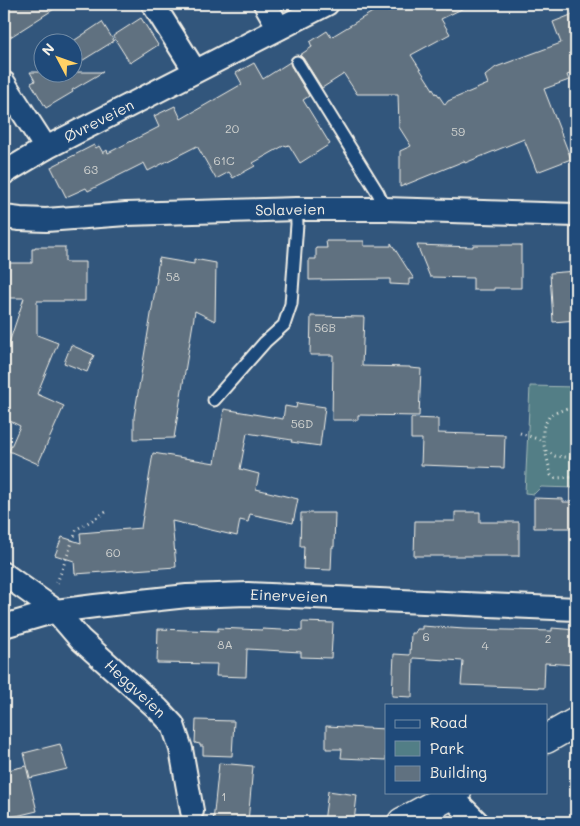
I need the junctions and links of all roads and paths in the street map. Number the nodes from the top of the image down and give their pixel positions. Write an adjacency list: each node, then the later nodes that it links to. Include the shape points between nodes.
1 (153, 4): 6 (street)
2 (265, 4): 4 (street)
3 (326, 4): 4 (street, Øvreveien)
4 (279, 28): 6 (street, Øvreveien)
5 (297, 62): 10 (lane)
6 (195, 71): 8 (street, Øvreveien)
7 (4, 83): 8 (street)
8 (46, 148): 9 (street, Øvreveien)
9 (4, 173)
10 (385, 208): 11 (street, Solaveien); 12 (street, Solaveien)
11 (296, 209): 13 (street, Solaveien, via 46,220); 14 (lane, via 291,304 284,325)
12 (576, 215)
13 (4, 217)
14 (214, 400)
15 (576, 408): 17 (path, via 550,414 543,428)
16 (520, 433): 17 (path)
17 (544, 442): 18 (path)
18 (546, 451): 19 (path, via 555,456); 20 (path, via 554,478)
19 (576, 458)
20 (576, 477)
21 (106, 512): 24 (path, via 77,529 53,595)
22 (4, 574): 24 (street, Heggveien)
23 (576, 609): 24 (street, Einerveien, via 248,594 187,596)
24 (56, 611): 25 (street, Einerveien); 29 (street, Heggveien, via 80,638 173,725 181,748)
25 (4, 626)
26 (576, 722): 27 (main road)
27 (548, 738)
28 (454, 794): 30 (main road); 31 (street)
29 (192, 810)
30 (402, 822)
31 (477, 822)

